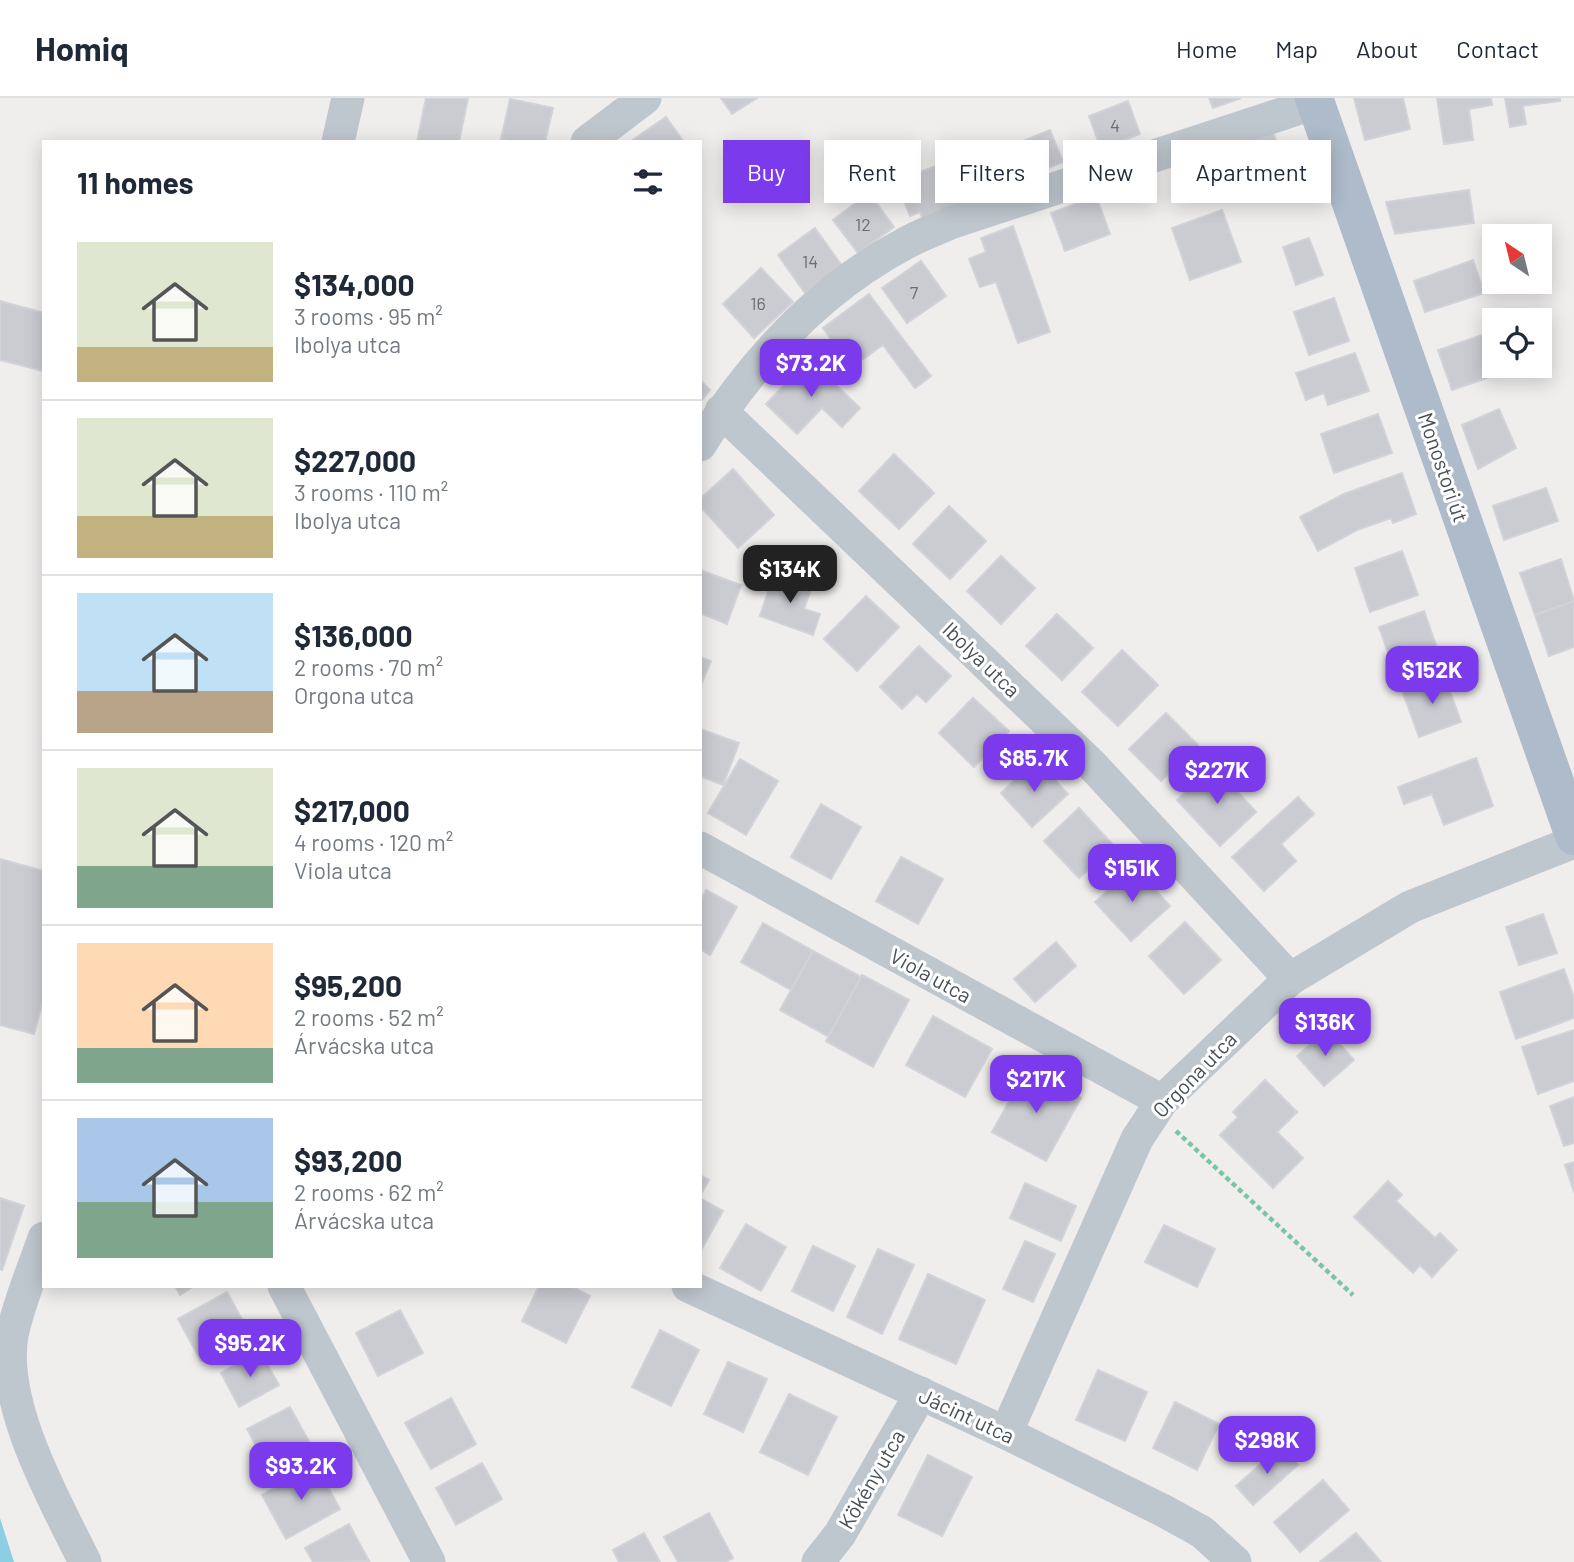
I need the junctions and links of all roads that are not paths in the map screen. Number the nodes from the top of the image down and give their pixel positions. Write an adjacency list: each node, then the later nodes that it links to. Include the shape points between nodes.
1 (348, 98): 4 (street)
2 (645, 98): 5 (street)
3 (1315, 100): 6 (street, via 950,223 906,243 845,281 797,322); 8 (main road, Monostori út)
4 (338, 140)
5 (590, 140)
6 (721, 411): 7 (street); 11 (street, Ibolya utca, via 1092,765)
7 (702, 442)
8 (1574, 836)
9 (1574, 842): 11 (street, Orgona utca, via 1409,907)
10 (702, 849): 12 (street, Viola utca)
11 (1290, 979): 12 (street, Orgona utca)
12 (1159, 1106): 17 (street, Orgona utca, via 1137,1139)
13 (42, 1244): 18 (street, via 12,1337 10,1376 40,1472)
14 (285, 1288): 19 (street)
15 (692, 1288): 16 (street, Jácint utca)
16 (921, 1393): 17 (street, Jácint utca); 20 (street, Kökény utca, via 840,1534)
17 (1006, 1433): 21 (street, Jácint utca, via 1202,1532)
18 (85, 1562)
19 (429, 1562)
20 (818, 1562)
21 (1235, 1562)

